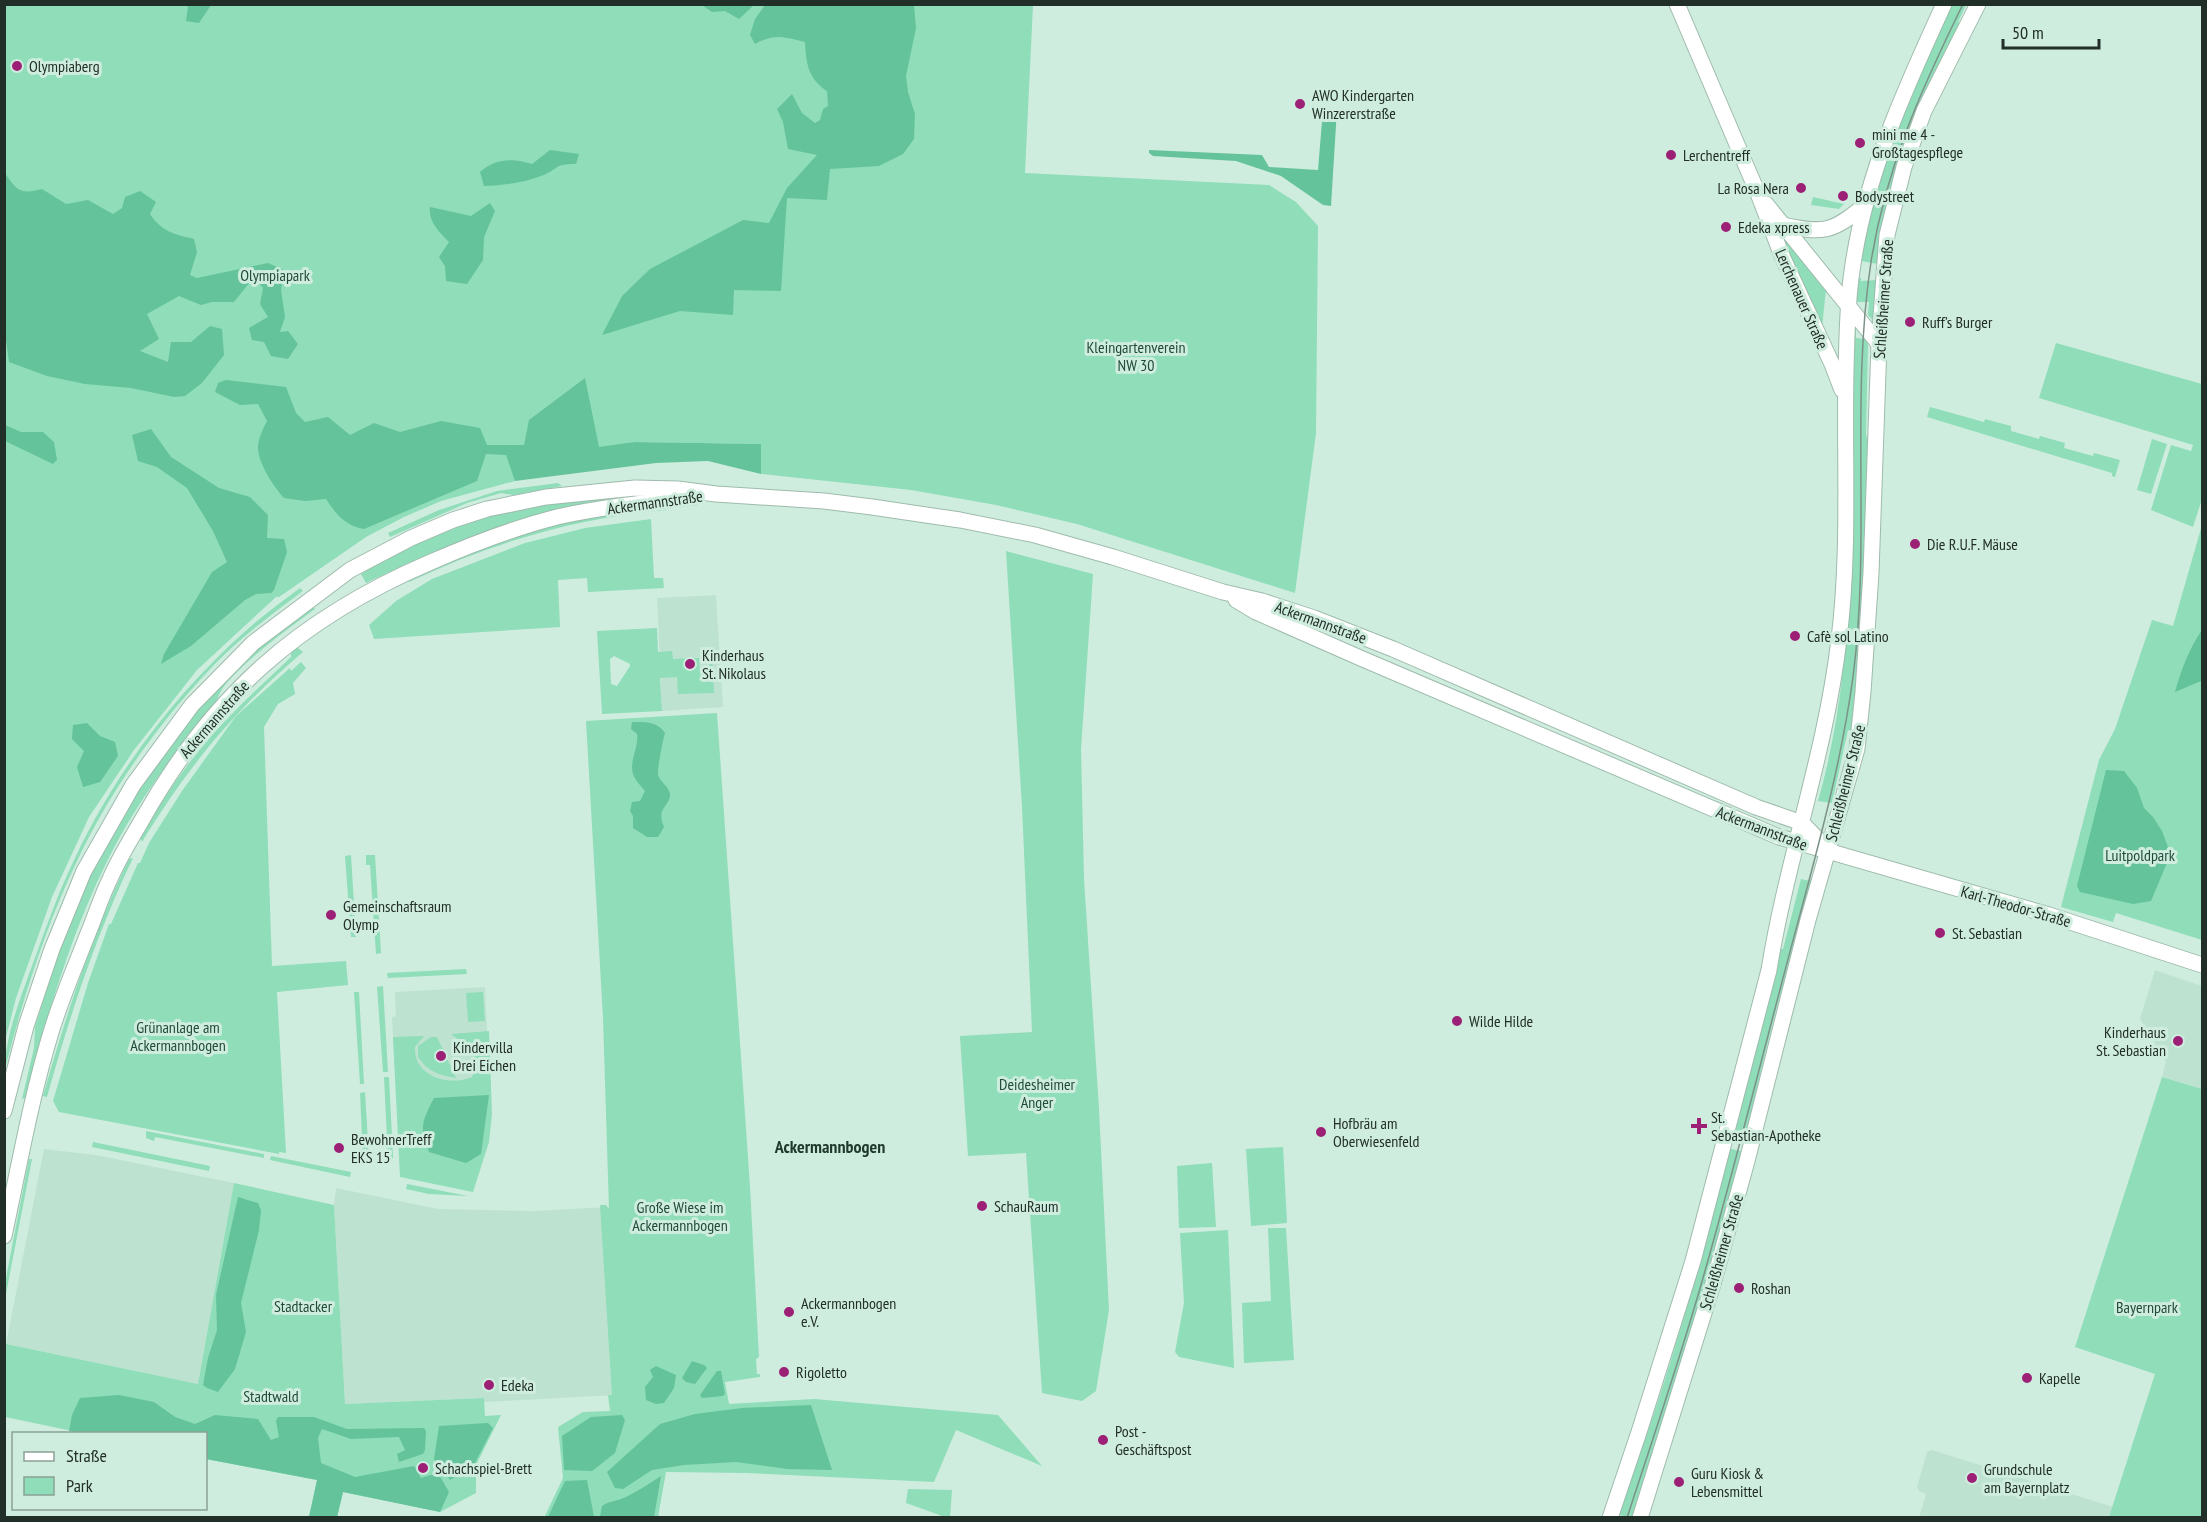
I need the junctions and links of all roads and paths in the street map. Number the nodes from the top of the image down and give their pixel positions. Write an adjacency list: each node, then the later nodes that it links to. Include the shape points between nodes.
1 (1677, 4): 4 (main road, Lerchenauer Straße)
2 (1944, 4): 5 (main road, Schleißheimer Straße, via 1892,120)
3 (1978, 4): 8 (main road, Schleißheimer Straße, via 1924,111 1897,190 1885,253)
4 (1759, 196): 6 (main road, Lerchenauer Straße); 9 (main road, Lerchenauer Straße)
5 (1865, 205): 6 (main road, via 1832,228 1815,231); 7 (main road, Schleißheimer Straße)
6 (1784, 225): 7 (main road, Lerchenauer Straße)
7 (1848, 303): 8 (main road, Lerchenauer Straße); 9 (main road, Schleißheimer Straße)
8 (1879, 344): 14 (main road, Schleißheimer Straße, via 1861,724)
9 (1845, 401): 12 (main road, Schleißheimer Straße, via 1844,573 1839,638 1827,717)
10 (716, 494): 11 (main road, Ackermannstraße, via 824,501 987,525 1071,544); 16 (main road, Ackermannstraße, via 635,488 583,492 512,503 453,520 350,570 253,643 192,705 133,785 84,871 26,1026); 17 (main road, Ackermannstraße, via 557,517 475,543 404,574 328,615 279,651 234,694 193,739 165,779 110,878 52,1030 28,1119)
11 (1223, 592): 12 (main road, Ackermannstraße, via 1293,611 1379,643 1756,807); 13 (main road, Ackermannstraße, via 1256,612 1337,648)
12 (1802, 823): 13 (main road, Schleißheimer Straße); 14 (main road, Ackermannstraße)
13 (1797, 843): 14 (main road, Ackermannstraße); 18 (main road, Schleißheimer Straße, via 1775,928 1769,970 1693,1261)
14 (1829, 851): 15 (main road, Karl-Theodor-Straße, via 2049,915); 19 (main road, Schleißheimer Straße, via 1713,1284)
15 (2202, 965)
16 (4, 1111)
17 (4, 1236)
18 (1610, 1518)
19 (1640, 1518)

